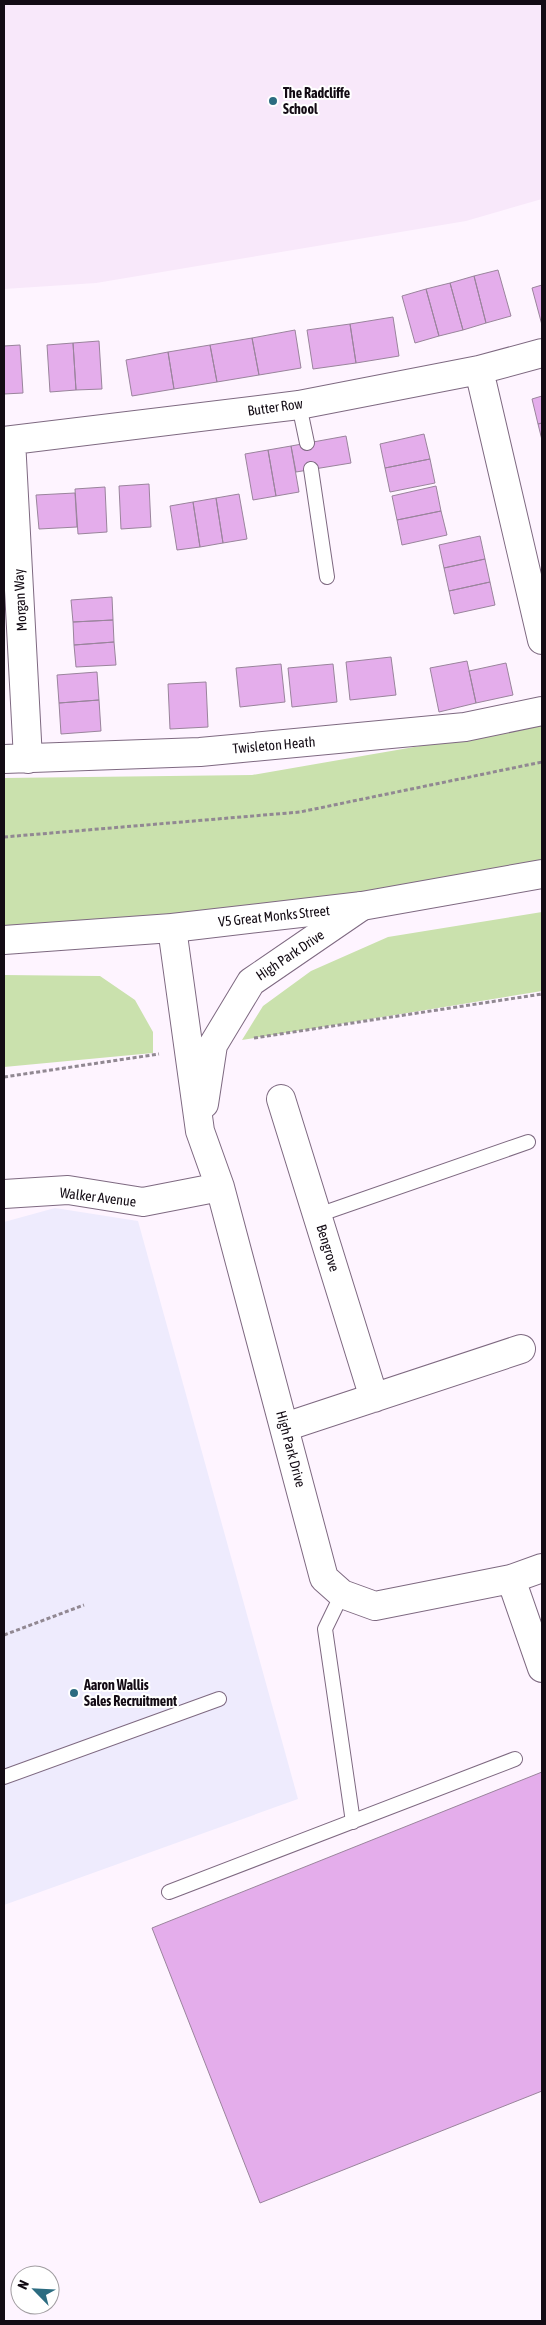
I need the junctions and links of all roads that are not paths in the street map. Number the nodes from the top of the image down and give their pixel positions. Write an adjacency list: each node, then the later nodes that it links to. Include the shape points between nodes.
1 (542, 353): 2 (street, Butter Row)
2 (479, 370): 3 (street, Butter Row); 8 (street)
3 (299, 405): 4 (street, Butter Row); 5 (lane)
4 (8, 440): 10 (street, Morgan Way)
5 (307, 443)
6 (311, 469): 7 (lane)
7 (327, 577)
8 (542, 640)
9 (542, 711): 10 (street, Twisleton Heath, via 465,727 200,752)
10 (16, 759)
11 (542, 874): 12 (street, V5 Great Monks Street)
12 (362, 906): 13 (street, V5 Great Monks Street); 15 (street, High Park Drive, via 251,982)
13 (172, 928): 14 (street, V5 Great Monks Street); 15 (street, High Park Drive)
14 (4, 940)
15 (200, 1047): 18 (street, High Park Drive, via 200,1131)
16 (281, 1099): 20 (street, Bengrove)
17 (528, 1142): 20 (lane)
18 (220, 1187): 19 (street, Walker Avenue, via 143,1202 68,1190); 23 (street, High Park Drive)
19 (4, 1194)
20 (318, 1214): 22 (street, Bengrove)
21 (521, 1349): 22 (street)
22 (374, 1398): 23 (street)
23 (285, 1427): 26 (street, High Park Drive, via 324,1578)
24 (542, 1568): 25 (street, High Park Drive)
25 (510, 1579): 26 (street, High Park Drive, via 375,1606); 27 (street)
26 (342, 1594): 31 (lane, via 325,1629)
27 (542, 1668)
28 (220, 1699): 30 (lane)
29 (515, 1759): 31 (lane)
30 (4, 1777)
31 (353, 1822): 32 (lane)
32 (169, 1892)

